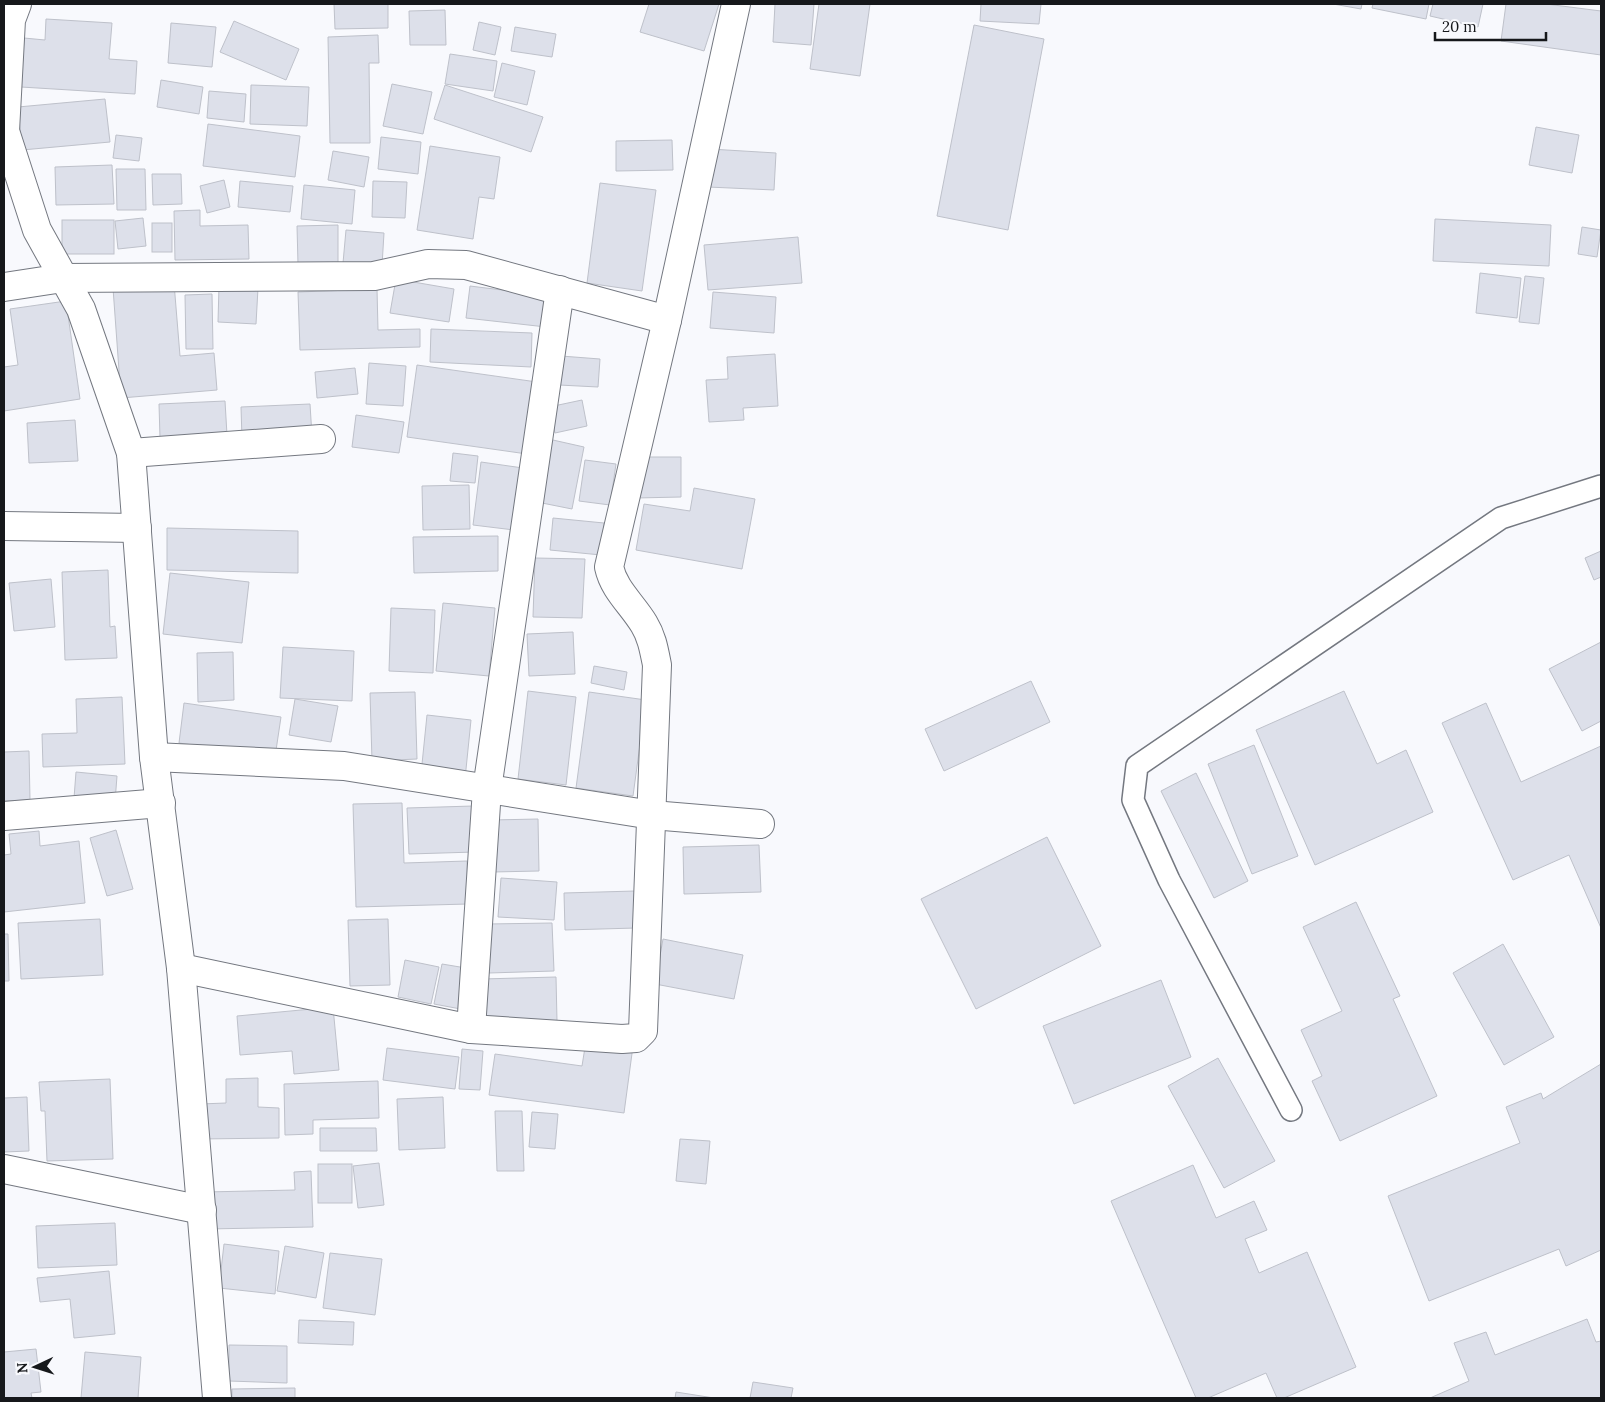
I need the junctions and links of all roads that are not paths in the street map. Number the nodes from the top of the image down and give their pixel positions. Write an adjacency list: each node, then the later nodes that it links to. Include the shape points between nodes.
1 (17, 4): 3 (street, via 12,20 4,131 37,230)
2 (736, 4): 6 (street)
3 (63, 278): 4 (street); 5 (street, via 374,276 428,264 466,265); 8 (street, via 82,309)
4 (4, 287)
5 (560, 290): 6 (street); 13 (street)
6 (667, 320): 15 (street, via 609,567 617,590 653,641 657,665)
7 (321, 440): 8 (street)
8 (131, 453): 11 (street)
9 (1601, 486): 20 (lane, via 1501,518 1137,766 1133,800 1169,880)
10 (4, 526): 11 (street)
11 (137, 528): 12 (street)
12 (154, 757): 13 (street, via 344,766); 14 (street)
13 (487, 789): 15 (street); 19 (street)
14 (161, 803): 16 (street); 18 (street)
15 (652, 815): 17 (street); 19 (street, via 643,1031 636,1038 622,1039)
16 (4, 816)
17 (760, 824)
18 (182, 968): 19 (street); 22 (street)
19 (471, 1029)
20 (1291, 1110)
21 (4, 1169): 22 (street)
22 (202, 1210): 23 (street)
23 (217, 1398)

